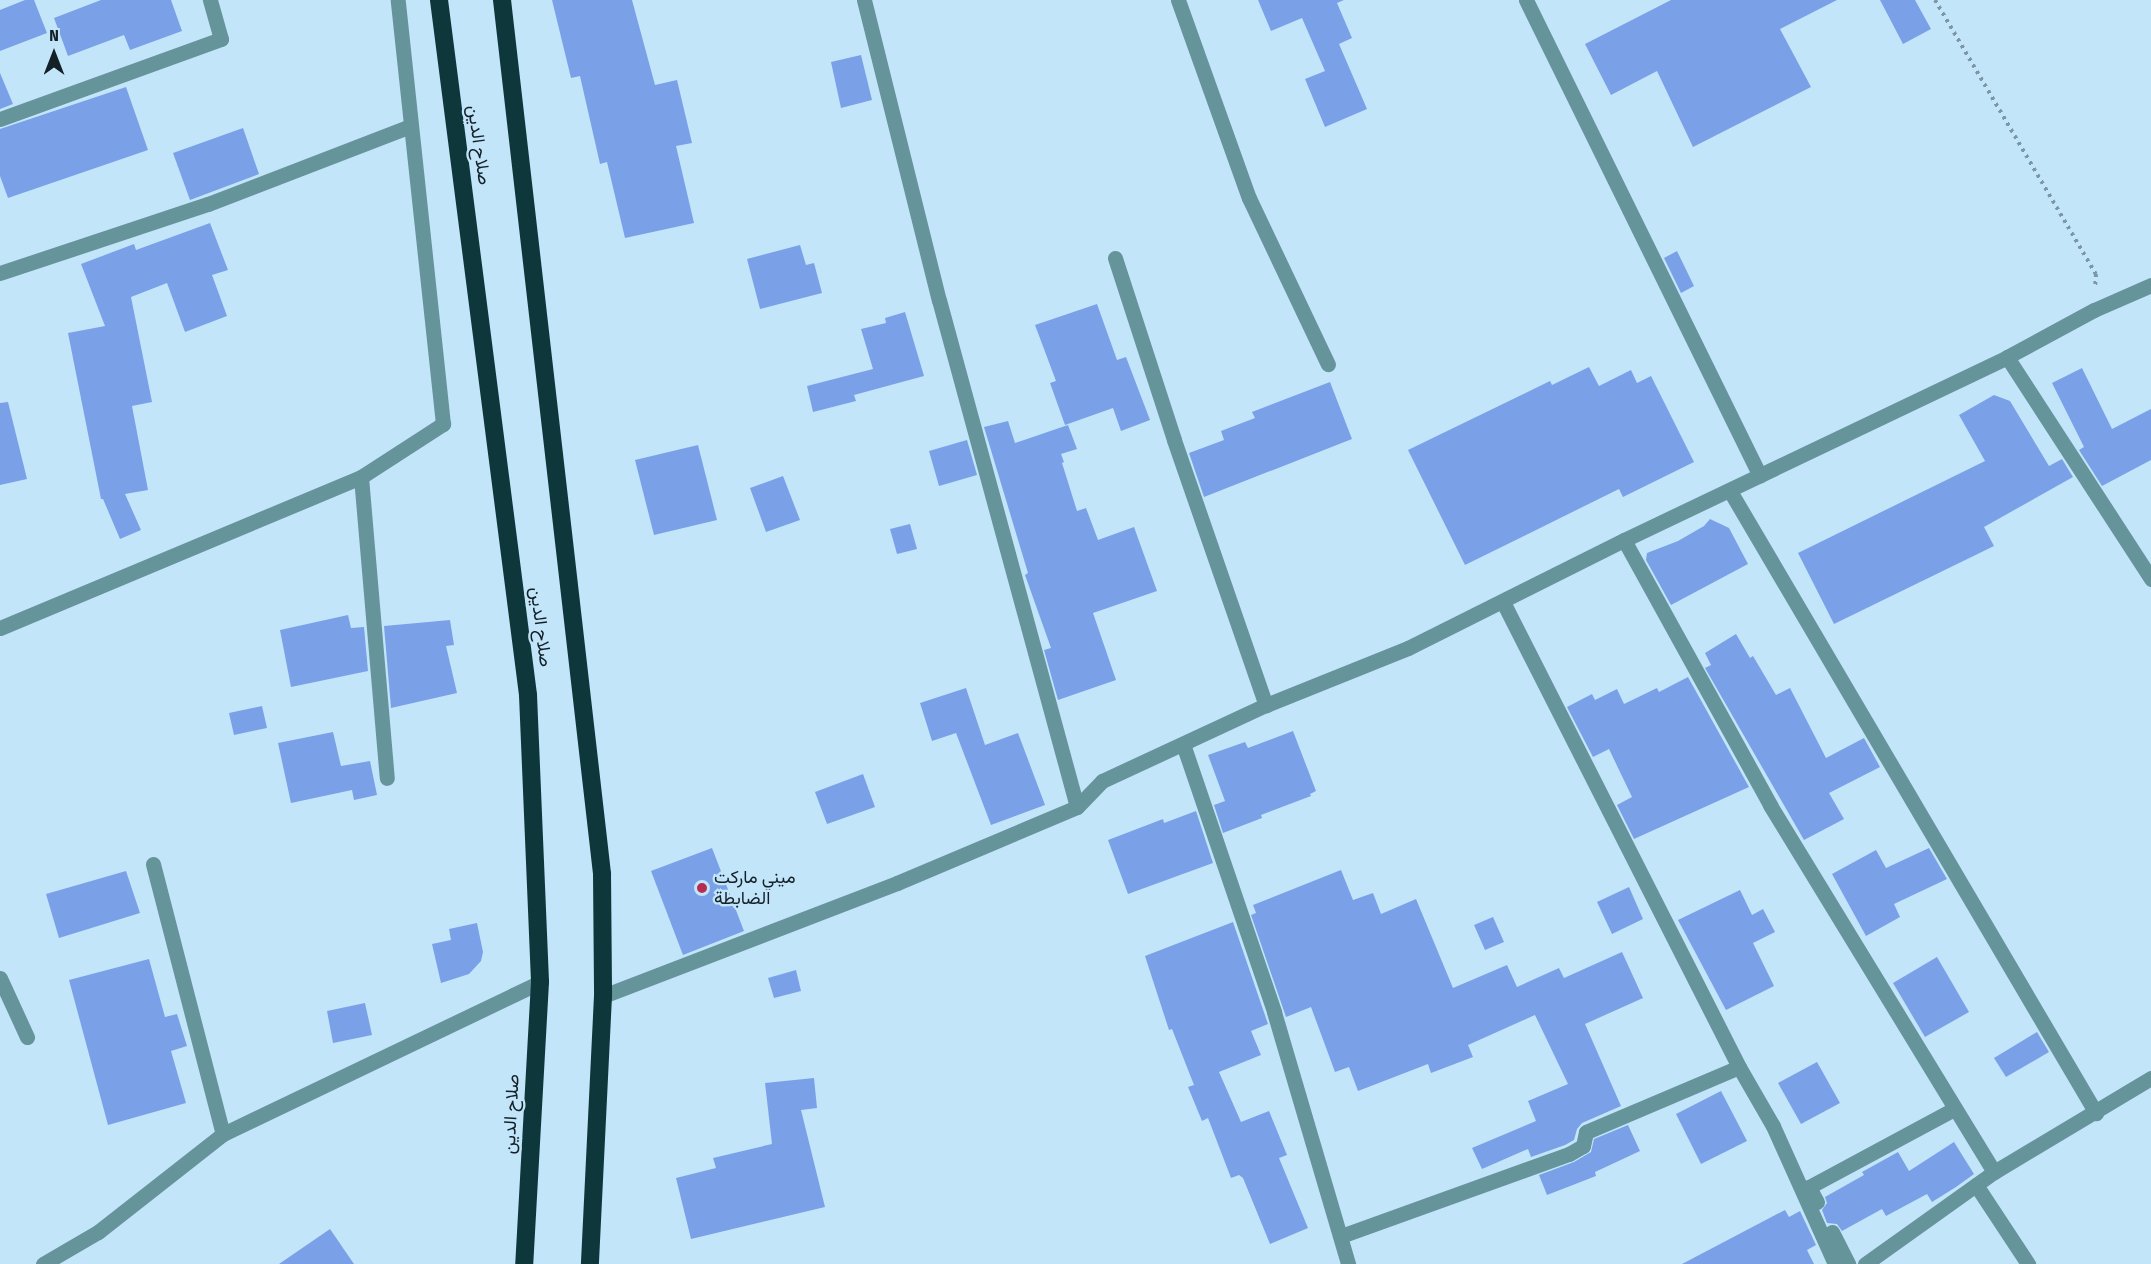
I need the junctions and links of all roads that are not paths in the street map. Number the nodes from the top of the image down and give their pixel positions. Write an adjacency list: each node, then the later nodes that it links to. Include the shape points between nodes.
1 (210, 0): 8 (street, via 221,39)
2 (398, 0): 9 (street)
3 (439, 0): 28 (highway, صلاح الدين, via 528,695)
4 (502, 0): 29 (highway, صلاح الدين, via 602,874)
5 (864, 0): 25 (street, via 939,300)
6 (1178, 0): 14 (street, via 1249,198)
7 (1526, 0): 15 (street)
8 (0, 119)
9 (410, 126): 11 (street, via 208,204); 16 (street, via 443,424)
10 (1115, 258): 22 (street)
11 (0, 273)
12 (2151, 285): 13 (street, via 2094,310)
13 (2007, 357): 15 (street); 19 (street)
14 (1328, 364)
15 (1760, 476): 17 (street)
16 (361, 477): 21 (street); 24 (street)
17 (1730, 491): 18 (street); 34 (street)
18 (1624, 540): 20 (street); 33 (street, via 1770,805)
19 (2151, 579)
20 (1503, 602): 22 (street, via 1408,648); 31 (street)
21 (0, 628)
22 (1266, 705): 23 (street)
23 (1183, 744): 25 (street, via 1102,782); 38 (street, via 1274,1012)
24 (387, 778)
25 (1077, 807): 29 (street, via 897,883)
26 (153, 864): 35 (street)
27 (0, 978): 30 (street)
28 (540, 982): 35 (street); 40 (highway, صلاح الدين)
29 (603, 996): 41 (highway, صلاح الدين)
30 (27, 1038)
31 (1739, 1067): 38 (street, via 1586,1131 1583,1146 1569,1154); 43 (street, via 1773,1126)
32 (2151, 1078): 34 (street)
33 (1954, 1108): 36 (street); 44 (street, via 1809,1187)
34 (2096, 1113): 36 (street)
35 (223, 1134): 39 (street, via 98,1232)
36 (1994, 1172): 37 (street)
37 (1976, 1185): 45 (street); 46 (street)
38 (1341, 1236): 42 (street)
39 (43, 1264)
40 (524, 1264)
41 (590, 1264)
42 (1348, 1264)
43 (1836, 1264)
44 (1848, 1264)
45 (1865, 1264)
46 (2028, 1264)

